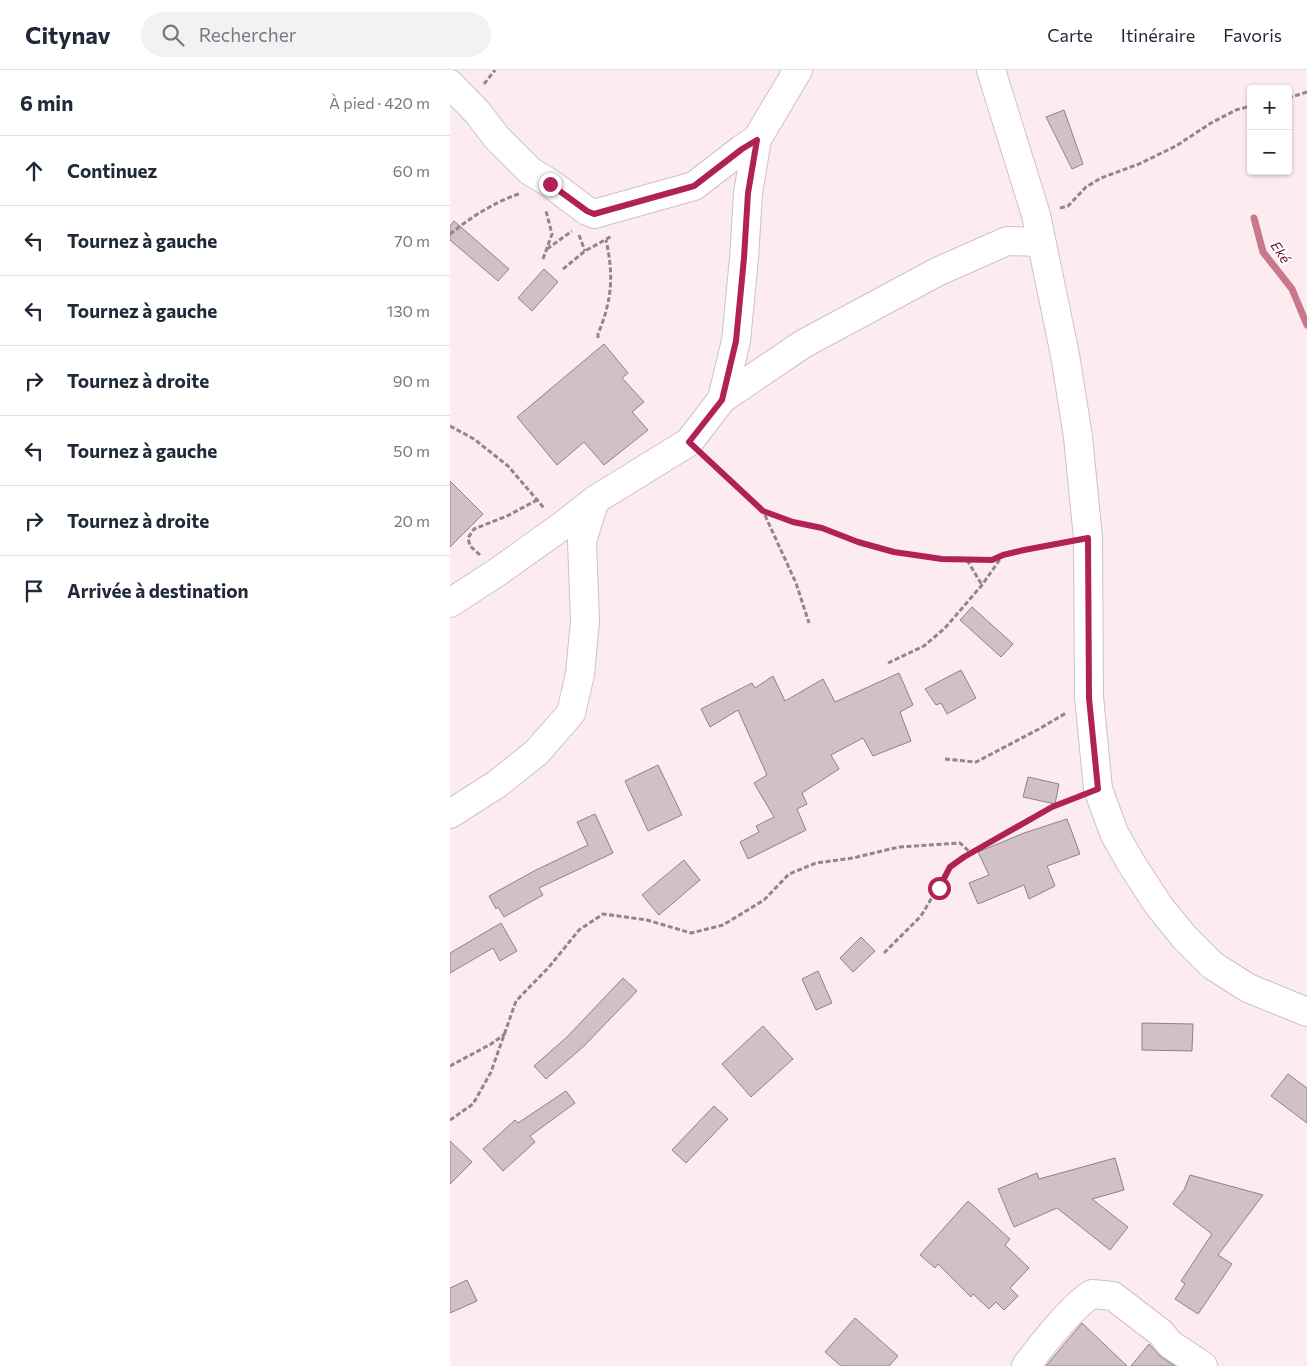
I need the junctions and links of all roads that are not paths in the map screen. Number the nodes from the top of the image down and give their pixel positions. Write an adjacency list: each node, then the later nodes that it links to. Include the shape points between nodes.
1 (798, 70): 4 (street)
2 (991, 70): 5 (street, via 1036,215)
3 (450, 84): 4 (street, via 540,183 550,184 594,214 694,186)
4 (757, 140): 6 (street, via 748,193 736,341)
5 (1041, 242): 6 (street, via 1007,241 937,272 803,344); 10 (street, via 1078,437 1088,538 1089,698 1098,789 1114,833 1131,863 1185,938 1212,966 1248,988)
6 (722, 400): 7 (street, via 689,442)
7 (595, 500): 8 (street); 9 (street, via 582,541 585,621 580,674 571,713 537,752)
8 (450, 603)
9 (450, 814)
10 (1307, 1012)
11 (1026, 1366): 12 (street, via 1068,1316 1092,1294 1113,1296 1161,1333 1170,1344)
12 (1203, 1366)

